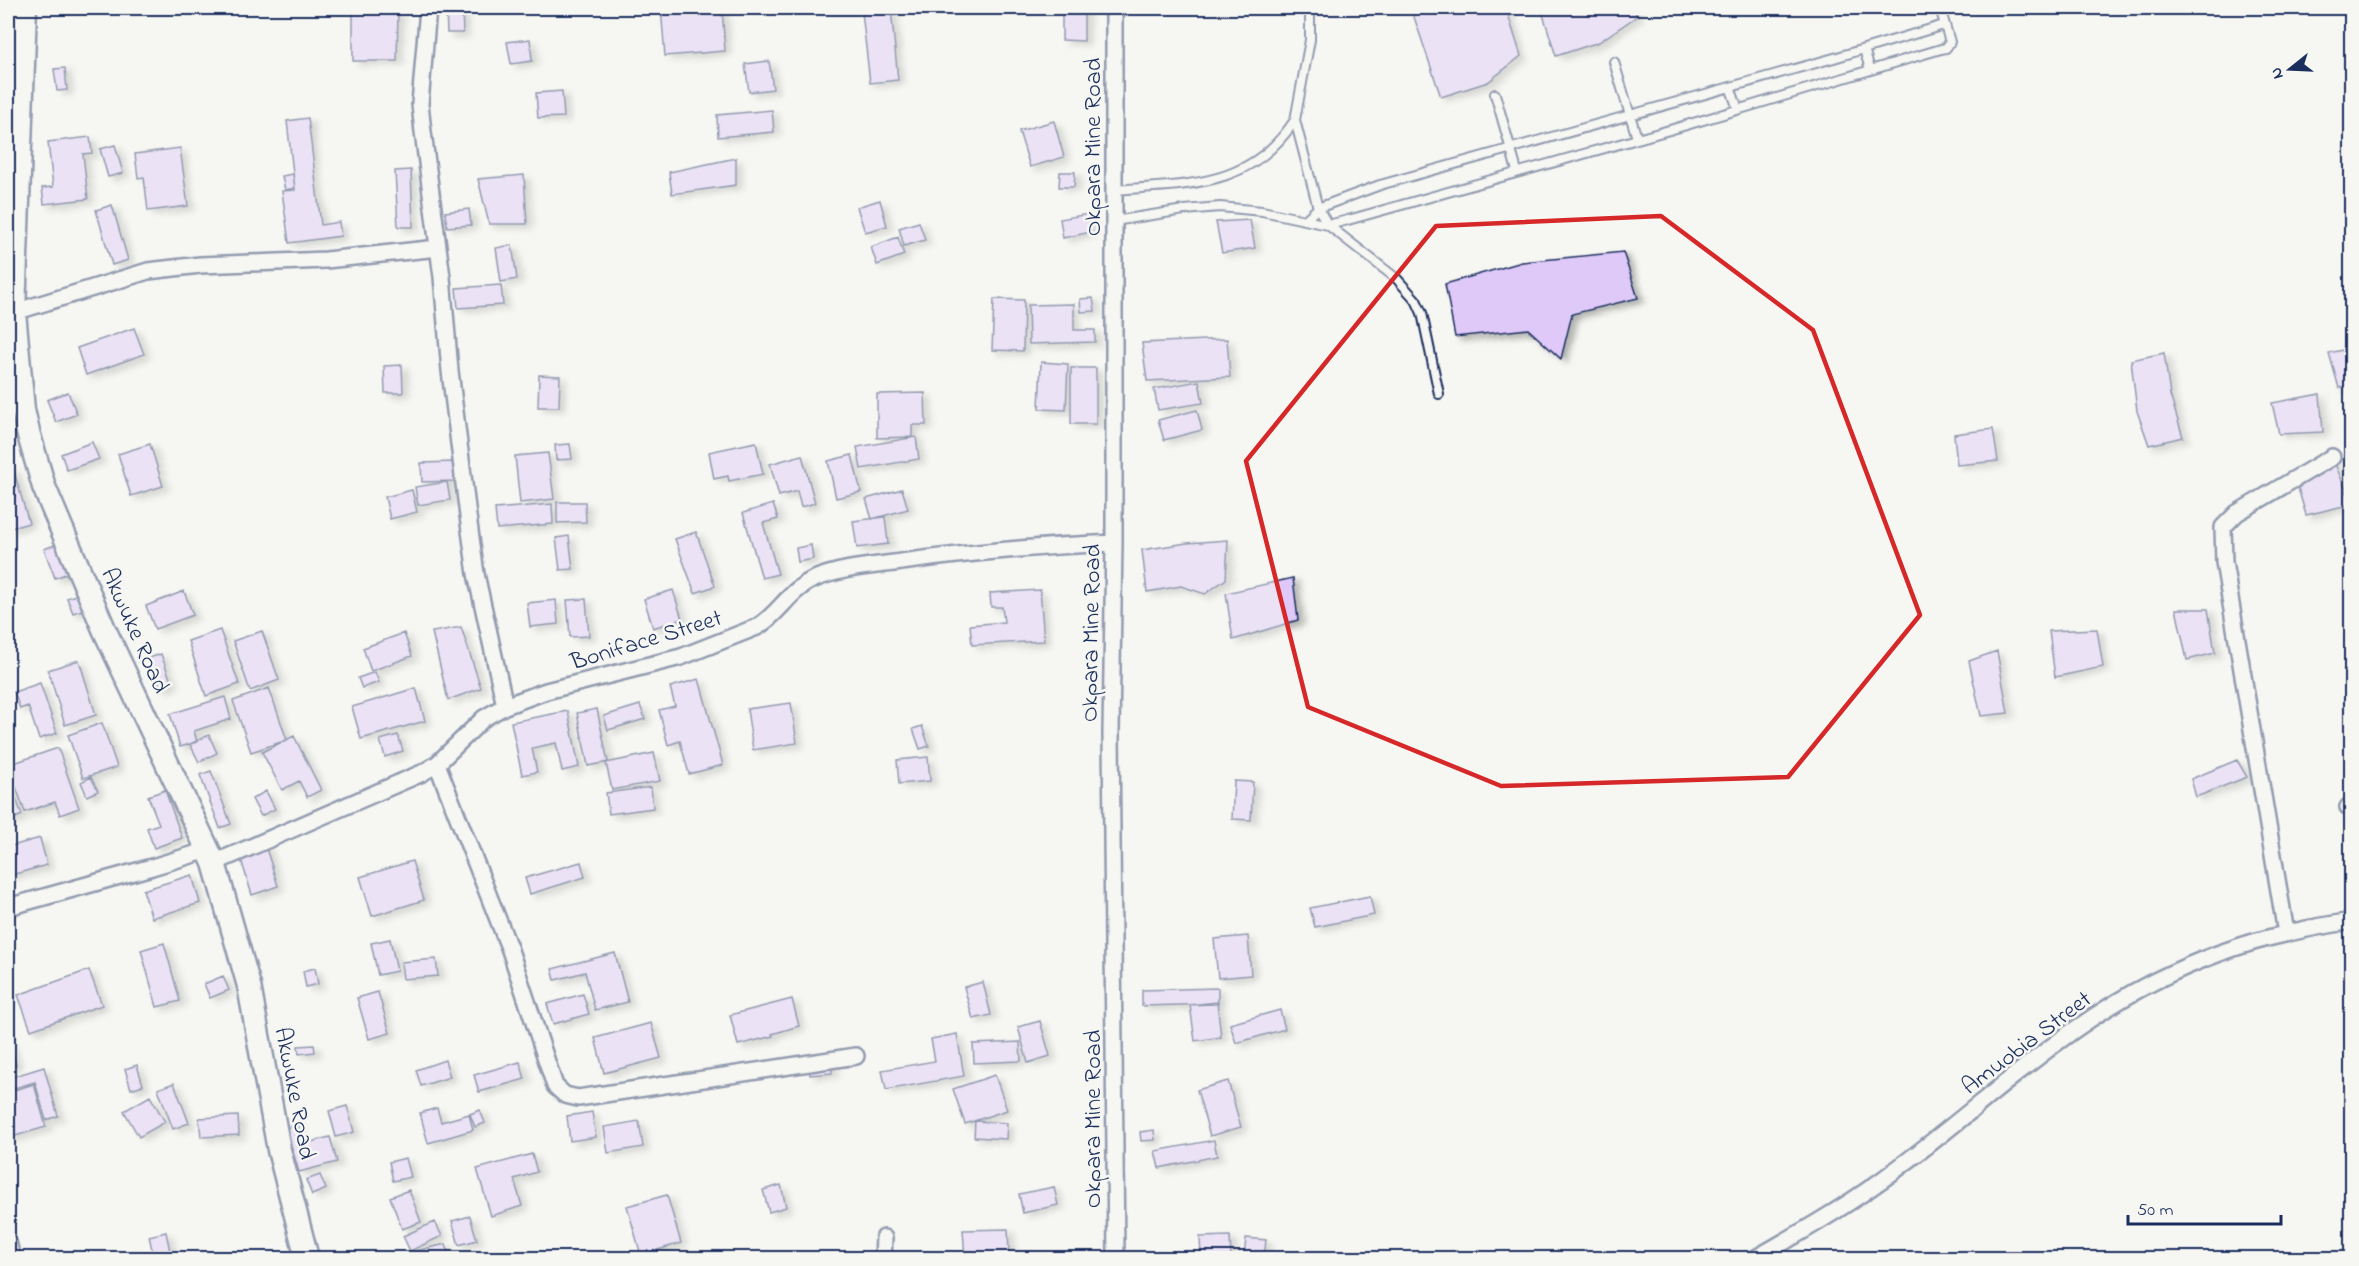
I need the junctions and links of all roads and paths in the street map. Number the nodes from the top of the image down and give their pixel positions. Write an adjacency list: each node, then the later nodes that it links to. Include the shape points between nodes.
1 (25, 8): 24 (main road, Akwuke Road)
2 (428, 8): 23 (street, via 420,104)
3 (1114, 8): 18 (street, Okpara Mine Road)
4 (1310, 8): 14 (lane, via 1310,40)
5 (1940, 8): 6 (lane)
6 (1944, 25): 7 (lane); 9 (lane, via 1950,42 1946,48)
7 (1864, 49): 9 (lane); 10 (lane)
8 (1614, 62): 13 (lane)
9 (1870, 69): 12 (lane)
10 (1730, 87): 12 (lane); 13 (lane)
11 (1495, 94): 16 (lane)
12 (1738, 109): 15 (lane)
13 (1630, 114): 15 (lane); 16 (lane)
14 (1295, 120): 18 (lane, via 1284,137 1241,171 1221,179); 19 (lane)
15 (1637, 138): 17 (lane)
16 (1511, 148): 17 (lane); 19 (lane, via 1380,185)
17 (1517, 171): 22 (lane)
18 (1113, 190): 21 (street, Okpara Mine Road)
19 (1318, 208): 20 (lane); 22 (lane)
20 (1305, 220): 21 (lane, via 1220,207); 22 (lane)
21 (1114, 221): 27 (street, Okpara Mine Road)
22 (1328, 225): 25 (lane, via 1397,279 1416,300)
23 (438, 248): 24 (street, via 326,260 148,271); 28 (street, via 476,573)
24 (11, 313): 30 (main road, Akwuke Road, via 23,410 44,487 104,629)
25 (1439, 394)
26 (2332, 457): 33 (street, via 2237,513 2223,527 2224,561)
27 (1114, 543): 28 (street, Boniface Street, via 944,556 829,574 799,588 757,627 681,657 546,691); 40 (street, Okpara Mine Road, via 1111,732)
28 (505, 706): 29 (street, Boniface Street, via 484,718)
29 (437, 764): 30 (street, Boniface Street, via 334,813); 34 (street, via 510,951 555,1086 565,1095 578,1098)
30 (211, 856): 31 (street, Boniface Street, via 152,867); 38 (main road, Akwuke Road, via 249,986 279,1150)
31 (8, 907)
32 (2352, 921): 33 (street, Amuobia Street)
33 (2286, 933): 41 (street, Amuobia Street, via 2201,960 2122,999 2028,1064 1880,1182)
34 (856, 1056)
35 (884, 1238): 39 (street)
36 (8, 1242): 37 (street)
37 (12, 1258)
38 (307, 1258)
39 (884, 1258)
40 (1116, 1258)
41 (1756, 1258)

